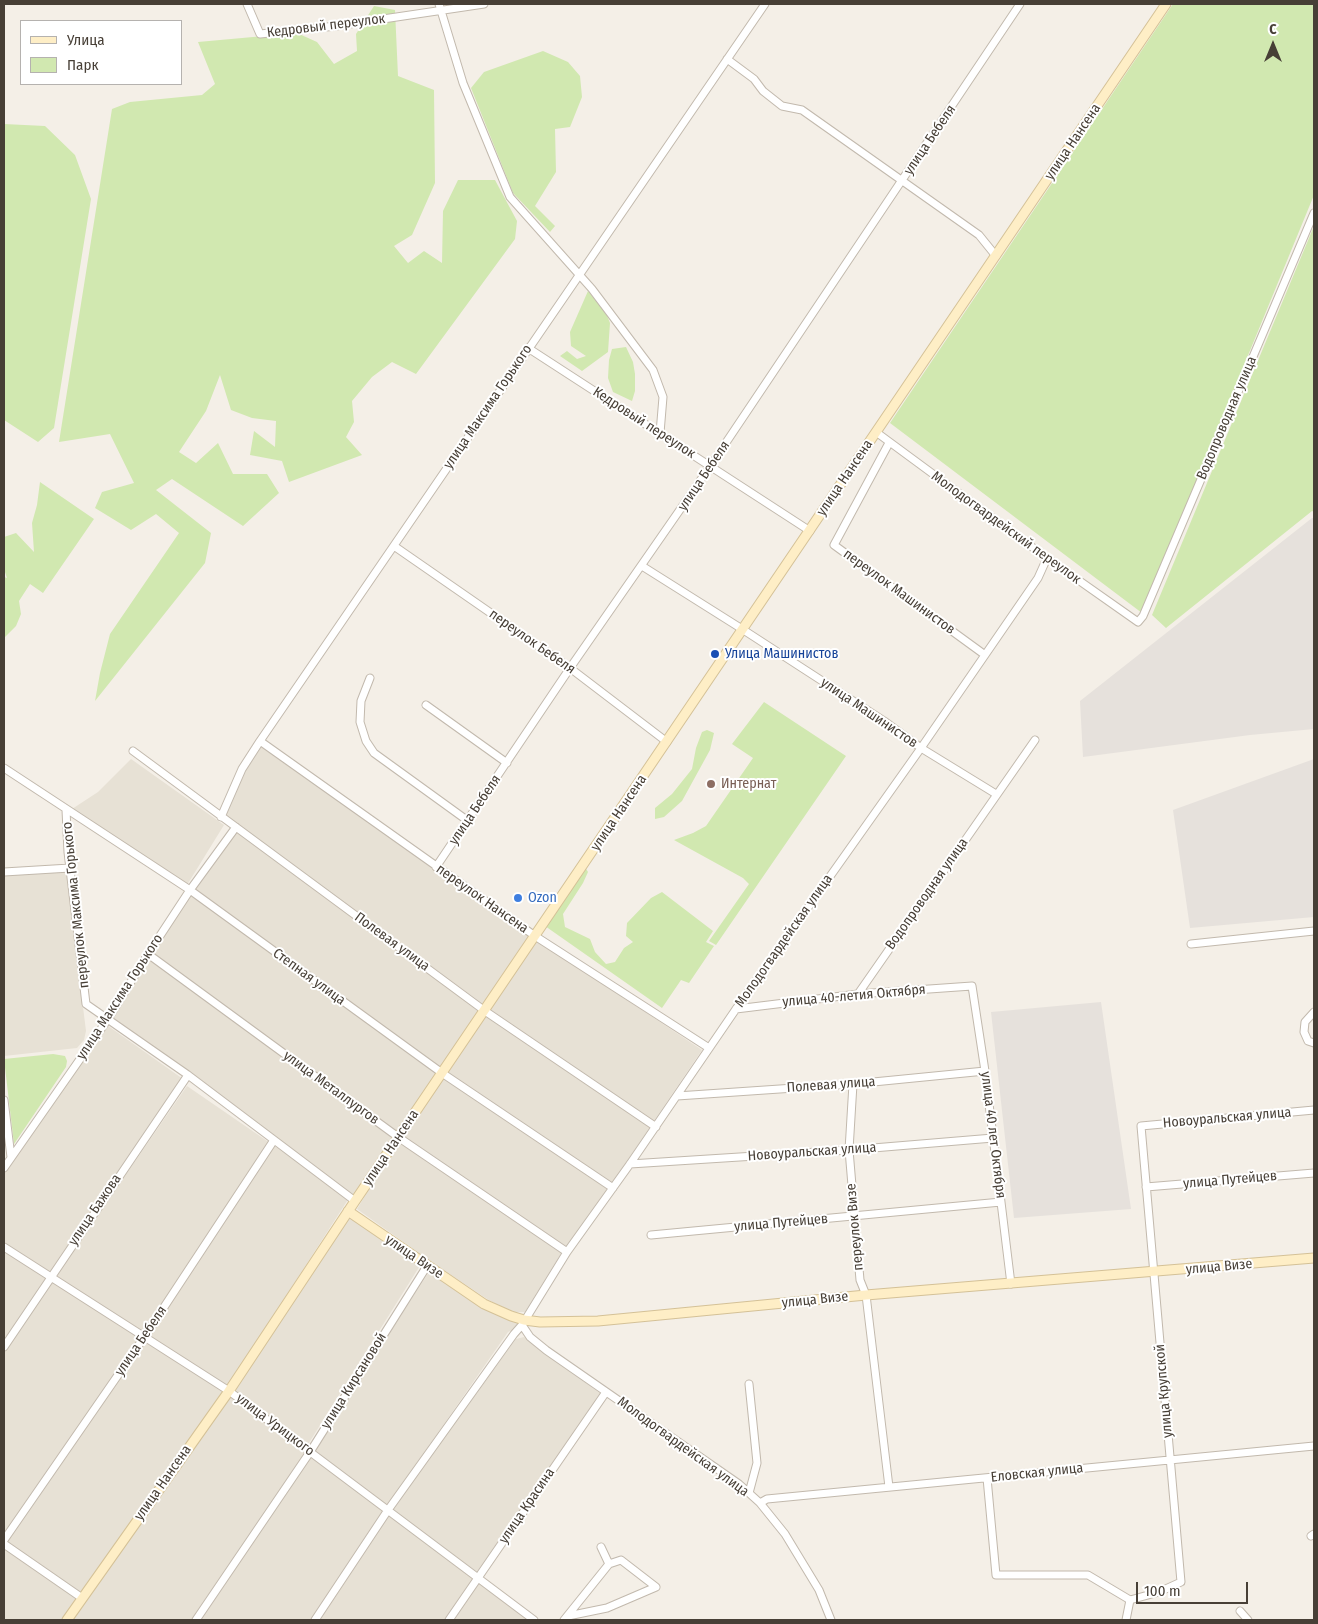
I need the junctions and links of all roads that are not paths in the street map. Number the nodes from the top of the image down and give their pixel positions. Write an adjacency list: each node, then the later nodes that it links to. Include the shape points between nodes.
1 (247, 4): 6 (street, Кедровый переулок, via 260,34 336,26)
2 (484, 4): 6 (street, Кедровый переулок)
3 (765, 4): 7 (street, улица Максима Горького)
4 (1020, 4): 8 (street, улица Бебеля)
5 (1166, 4): 10 (main road, улица Нансена)
6 (440, 7): 11 (street, via 463,84 510,197)
7 (727, 59): 8 (street, via 782,106 802,110); 11 (street, улица Максима Горького)
8 (902, 181): 10 (street, via 979,234); 16 (street, улица Бебеля)
9 (1314, 213): 21 (street, Водопроводная улица)
10 (996, 256): 13 (main road, улица Нансена)
11 (580, 274): 12 (street, улица Максима Горького); 14 (street, via 653,370 663,397)
12 (528, 348): 14 (street, Кедровый переулок); 18 (street, улица Максима Горького)
13 (876, 432): 15 (street, Молодогвардейский переулок); 17 (main road, улица Нансена)
14 (660, 433): 16 (street, Кедровый переулок)
15 (889, 443): 19 (street, Молодогвардейский переулок); 23 (street, переулок Машинистов, via 834,545)
16 (711, 466): 17 (street, Кедровый переулок); 20 (street, улица Бебеля)
17 (810, 531): 22 (main road, улица Нансена)
18 (394, 546): 24 (street, переулок Бебеля); 28 (street, улица Максима Горького)
19 (1047, 558): 21 (street, Молодогвардейский переулок); 23 (street, Молодогвардейская улица, via 1038,578)
20 (642, 566): 22 (street, улица Машинистов); 24 (street, улица Бебеля)
21 (1138, 622)
22 (742, 629): 29 (main road, улица Нансена); 30 (street, улица Машинистов)
23 (985, 655): 30 (street, Молодогвардейская улица)
24 (570, 668): 29 (street, переулок Бебеля); 32 (street, улица Бебеля)
25 (370, 678): 37 (street, via 361,701 360,722 374,753)
26 (426, 705): 32 (street)
27 (1035, 740): 34 (street, Водопроводная улица)
28 (260, 742): 36 (street, улица Максима Горького, via 242,768); 39 (street, переулок Нансена)
29 (667, 742): 44 (main road, улица Нансена)
30 (921, 748): 34 (street, улица Машинистов); 49 (street, Молодогвардейская улица)
31 (133, 751): 36 (street, Полевая улица)
32 (507, 763): 37 (street, улица Бебеля)
33 (4, 768): 35 (street, Степная улица)
34 (996, 794): 48 (street, Водопроводная улица)
35 (66, 810): 40 (street, переулок Максима Горького); 42 (street, Степная улица)
36 (221, 816): 38 (street, Полевая улица)
37 (468, 821): 39 (street, улица Бебеля)
38 (236, 827): 42 (street, улица Максима Горького); 50 (street, Полевая улица)
39 (436, 867): 44 (street, переулок Нансена)
40 (70, 868): 41 (street); 52 (street, переулок Максима Горького, via 86,1004)
41 (4, 872)
42 (190, 890): 46 (street, улица Максима Горького); 56 (street, Степная улица)
43 (1314, 931): 45 (street)
44 (535, 936): 50 (main road, улица Нансена); 54 (street, переулок Нансена)
45 (1191, 944)
46 (148, 954): 52 (street, улица Максима Горького); 64 (street, улица Металлургов)
47 (972, 986): 48 (street, улица 40-летия Октября); 55 (street, улица 40 лет Октября)
48 (858, 994): 49 (street, улица 40-летия Октября)
49 (736, 1009): 54 (street, Молодогвардейская улица)
50 (485, 1011): 56 (main road, улица Нансена); 63 (street, Полевая улица)
51 (1314, 1012): 53 (street, via 1305,1022 1304,1032 1308,1041)
52 (108, 1019): 57 (street); 68 (street, улица Максима Горького)
53 (1314, 1043)
54 (709, 1048): 59 (street, Молодогвардейская улица)
55 (985, 1071): 58 (street, Полевая улица); 65 (street, улица 40 лет Октября)
56 (442, 1073): 64 (main road, улица Нансена); 73 (street, Степная улица)
57 (188, 1075): 66 (street); 84 (street, улица Бажова)
58 (853, 1084): 59 (street, Полевая улица); 67 (street, переулок Визе)
59 (677, 1096): 63 (street, Молодогвардейская улица)
60 (4, 1100): 68 (street)
61 (1314, 1110): 62 (street, Новоуральская улица)
62 (1140, 1126): 72 (street, улица Крупской)
63 (656, 1127): 69 (street, Молодогвардейская улица)
64 (398, 1137): 74 (main road, улица Нансена); 80 (street, улица Металлургов)
65 (993, 1138): 67 (street, Новоуральская улица); 75 (street, улица 40 лет Октября)
66 (274, 1140): 74 (street); 88 (street, улица Бебеля)
67 (849, 1150): 69 (street, Новоуральская улица); 77 (street, переулок Визе)
68 (11, 1157): 70 (street, улица Максима Горького)
69 (630, 1164): 73 (street, Молодогвардейская улица)
70 (4, 1168)
71 (1314, 1173): 72 (street, улица Путейцев)
72 (1146, 1187): 83 (street, улица Крупской)
73 (613, 1188): 80 (street, Молодогвардейская улица)
74 (355, 1201): 76 (main road, улица Нансена)
75 (1002, 1202): 77 (street, улица Путейцев); 85 (street, улица 40 лет Октября)
76 (348, 1211): 82 (main road, улица Визе); 91 (main road, улица Нансена)
77 (854, 1217): 78 (street, улица Путейцев); 86 (street, переулок Визе, via 860,1280)
78 (651, 1235)
79 (4, 1248): 84 (street, улица Урицкого)
80 (567, 1252): 87 (street, Молодогвардейская улица)
81 (1314, 1258): 83 (main road, улица Визе)
82 (427, 1266): 87 (main road, улица Визе, via 484,1304); 94 (street, улица Кирсановой)
83 (1154, 1272): 85 (main road, улица Визе); 95 (street, улица Крупской)
84 (50, 1276): 88 (street, улица Урицкого); 89 (street, улица Бажова)
85 (1011, 1284): 86 (main road, улица Визе)
86 (866, 1295): 87 (main road, улица Визе, via 598,1321); 97 (street, переулок Визе)
87 (523, 1322): 92 (street, Молодогвардейская улица, via 530,1337); 100 (street, Молодогвардейская улица)
88 (145, 1336): 91 (street, улица Урицкого); 101 (street, улица Бебеля)
89 (4, 1346)
90 (749, 1384): 98 (street, via 757,1463)
91 (229, 1391): 94 (street, улица Урицкого); 105 (main road, улица Нансена)
92 (606, 1392): 98 (street, Молодогвардейская улица); 104 (street, улица Красина)
93 (1314, 1446): 95 (street, Еловская улица)
94 (310, 1452): 100 (street, улица Урицкого); 110 (street, улица Кирсановой)
95 (1170, 1460): 96 (street, Еловская улица); 106 (street, улица Крупской, via 1181,1582)
96 (987, 1478): 97 (street, Еловская улица); 106 (street, via 996,1575 1088,1575)
97 (889, 1487): 99 (street, Еловская улица, via 767,1499)
98 (749, 1493): 99 (street, Молодогвардейская улица)
99 (760, 1503): 114 (street, Молодогвардейская улица, via 785,1534 819,1590)
100 (388, 1510): 104 (street, улица Урицкого); 111 (street, Молодогвардейская улица)
101 (4, 1542): 105 (street)
102 (601, 1547): 103 (street)
103 (609, 1564): 108 (street); 108 (street, via 621,1560 656,1587 606,1608)
104 (478, 1578): 112 (street, улица Красина); 113 (street, улица Урицкого)
105 (82, 1598): 109 (main road, улица Нансена)
106 (1130, 1600): 115 (street)
107 (1240, 1611): 116 (street)
108 (566, 1618)
109 (67, 1620)
110 (196, 1620)
111 (315, 1620)
112 (448, 1620)
113 (534, 1620)
114 (831, 1620)
115 (1126, 1620)
116 (1248, 1620)

